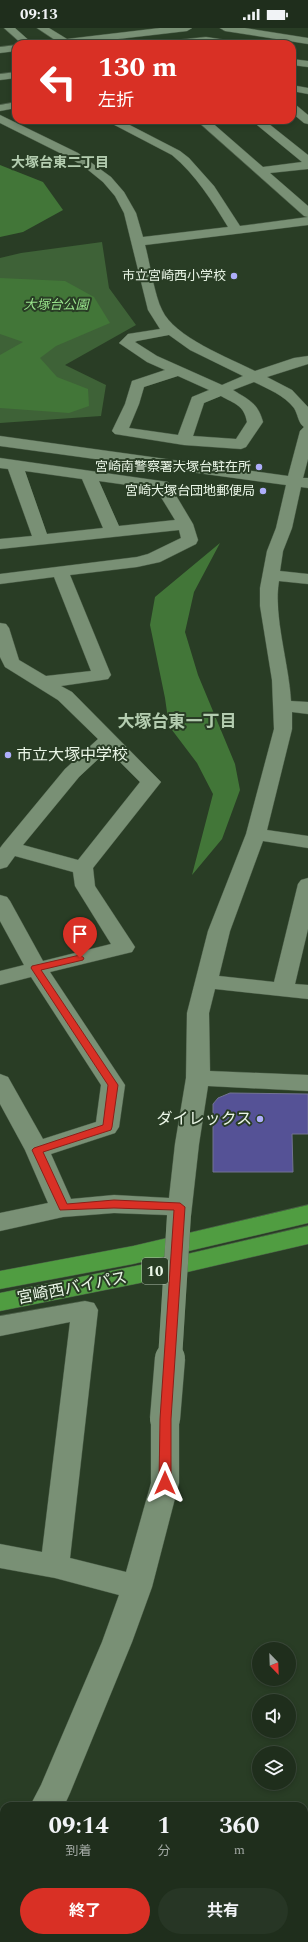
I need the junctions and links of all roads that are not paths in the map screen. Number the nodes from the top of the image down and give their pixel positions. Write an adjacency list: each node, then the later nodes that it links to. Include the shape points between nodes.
1 (188, 28): 11 (street)
2 (225, 28): 6 (street)
3 (44, 29): 4 (street); 10 (street)
4 (60, 29)
5 (13, 31): 7 (street); 9 (street)
6 (259, 34): 8 (street); 12 (street)
7 (0, 36)
8 (285, 38): 13 (street); 14 (street)
9 (23, 40)
10 (61, 40)
11 (110, 40)
12 (243, 40)
13 (281, 40)
14 (308, 41)
15 (12, 48): 16 (street)
16 (0, 50)
17 (296, 62): 18 (street)
18 (308, 64)
19 (12, 76): 20 (street)
20 (0, 77)
21 (12, 106): 22 (street)
22 (0, 108)
23 (296, 112): 25 (street)
24 (0, 118): 35 (street, via 80,160 106,177 124,199)
25 (308, 120)
26 (119, 124): 34 (street, via 184,159 197,173)
27 (207, 124): 31 (street)
28 (262, 124): 29 (street)
29 (308, 161)
30 (308, 164): 31 (street)
31 (260, 171): 32 (street)
32 (308, 213)
33 (308, 221): 34 (street)
34 (236, 229): 35 (street)
35 (137, 242): 36 (street, via 155,310)
36 (171, 331): 38 (street, via 133,337 126,343); 39 (street, via 195,347)
37 (308, 360): 39 (street)
38 (178, 371): 40 (street); 42 (street, via 137,384 132,404 120,431)
39 (256, 377): 40 (street); 41 (street, via 287,393 298,402 306,414)
40 (222, 390): 42 (street, via 197,400); 42 (street, via 248,405 253,413 255,422 241,444)
41 (308, 424)
42 (184, 440)
43 (0, 441): 46 (street)
44 (307, 441): 48 (street)
45 (8, 465): 47 (street); 52 (street)
46 (177, 465): 48 (street); 49 (street)
47 (90, 476): 49 (street); 51 (street)
48 (301, 482): 55 (street, via 275,551)
49 (162, 484): 50 (street)
50 (185, 524): 51 (street); 54 (street, via 190,540 154,558)
51 (113, 532): 52 (street)
52 (42, 539): 53 (street)
53 (0, 544)
54 (60, 572): 56 (street); 60 (street, via 102,675)
55 (272, 575): 57 (street); 61 (street, via 269,588 270,606)
56 (0, 579)
57 (308, 579)
58 (0, 628): 59 (street)
59 (4, 652): 60 (street, via 11,663)
60 (45, 682): 63 (street, via 65,696)
61 (283, 706): 62 (street); 64 (street, via 283,729)
62 (308, 708)
63 (109, 739): 66 (street, via 72,773); 67 (street, via 151,782)
64 (256, 834): 65 (street); 72 (street, via 219,931)
65 (308, 842)
66 (5, 856): 67 (street)
67 (83, 868): 70 (street, via 85,886 124,947)
68 (308, 884): 73 (street)
69 (0, 901): 70 (street)
70 (36, 968): 71 (street); 78 (street, via 113,1085 108,1127)
71 (0, 978)
72 (206, 981): 73 (street); 75 (street, via 198,1013)
73 (283, 989): 74 (street)
74 (308, 992)
75 (198, 1078): 77 (street); 80 (street, via 186,1144)
76 (0, 1082): 78 (street)
77 (308, 1083)
78 (37, 1150): 79 (street)
79 (63, 1208): 80 (street, via 114,1204); 82 (street)
80 (179, 1211): 89 (street, bridge, via 166,1419 165,1483)
81 (308, 1214): 84 (highway, 宮崎西バイパス / 10, via 133,1255)
82 (0, 1222)
83 (308, 1235): 85 (highway, 宮崎西バイパス / 10, via 140,1274)
84 (0, 1280)
85 (0, 1302)
86 (0, 1326): 88 (street, via 85,1310)
87 (0, 1556): 88 (street)
88 (54, 1566): 89 (street)
89 (138, 1587): 90 (street)
90 (48, 1802)

